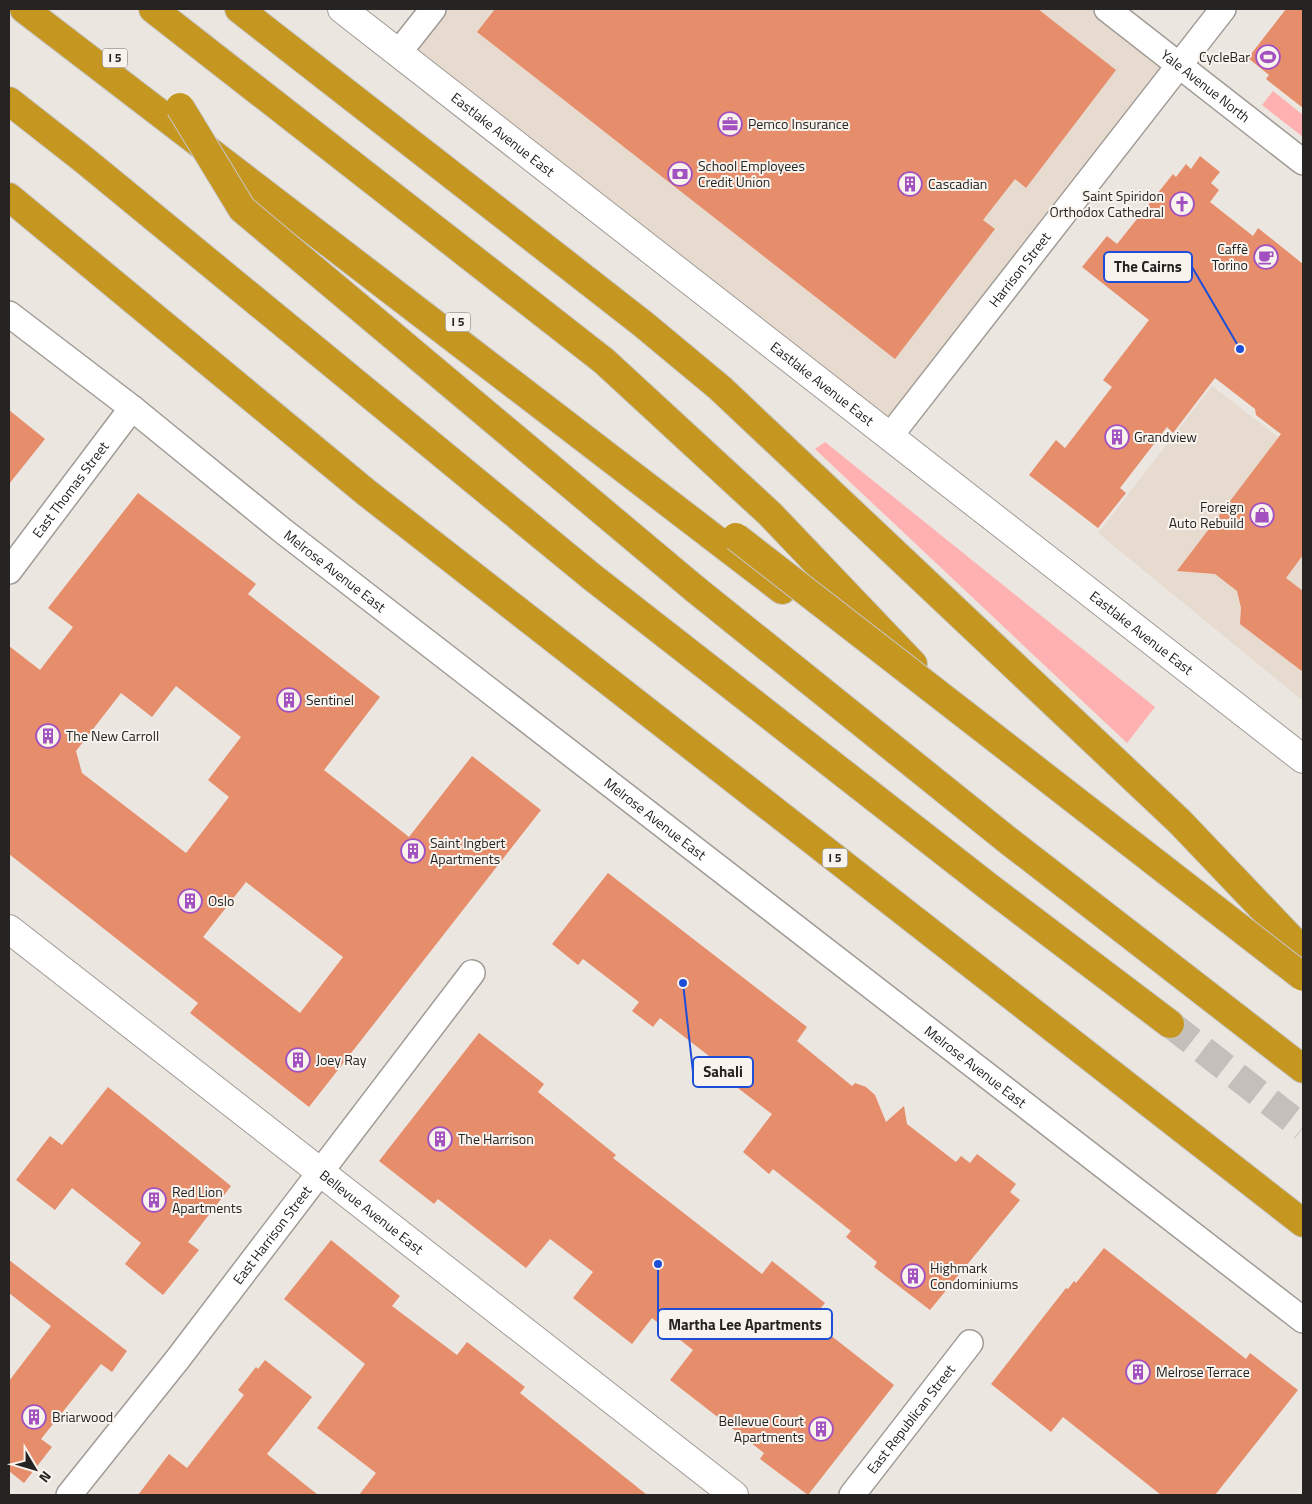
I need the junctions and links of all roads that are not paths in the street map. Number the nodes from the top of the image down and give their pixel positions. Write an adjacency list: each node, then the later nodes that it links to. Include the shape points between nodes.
1 (24, 9): 20 (highway)
2 (50, 9): 12 (highway, I 5)
3 (153, 9): 20 (highway, via 604,361 770,514)
4 (238, 9): 22 (highway, via 643,324 720,388 1180,822)
5 (342, 9): 9 (main road, Eastlake Avenue East)
6 (433, 9): 9 (street)
7 (1107, 9): 10 (street, Yale Avenue North)
8 (1223, 9): 10 (street, Harrison Street)
9 (399, 52): 17 (main road, Eastlake Avenue East)
10 (1179, 65): 13 (street, Yale Avenue North); 17 (street, Harrison Street)
11 (9, 101): 26 (highway, via 592,577)
12 (180, 107): 24 (highway, I 5, bridge); 27 (highway, bridge, via 242,209 696,589 1224,1010)
13 (1303, 162)
14 (9, 197): 29 (highway, I 5, via 367,493)
15 (9, 314): 16 (street, Melrose Avenue East)
16 (132, 408): 18 (street, East Thomas Street); 30 (street, Melrose Avenue East, via 283,531)
17 (890, 436): 19 (main road, Eastlake Avenue East)
18 (9, 571)
19 (1303, 759)
20 (1005, 761): 25 (highway)
21 (9, 929): 28 (main road, Bellevue Avenue East)
22 (1303, 951)
23 (472, 973): 28 (street, East Harrison Street)
24 (1303, 977)
25 (1303, 993)
26 (1170, 1024)
27 (1303, 1069)
28 (320, 1172): 32 (street, East Harrison Street); 33 (main road, Bellevue Avenue East)
29 (1303, 1223)
30 (1303, 1320)
31 (970, 1343): 34 (street, East Republican Street)
32 (69, 1495)
33 (734, 1495)
34 (852, 1495)

